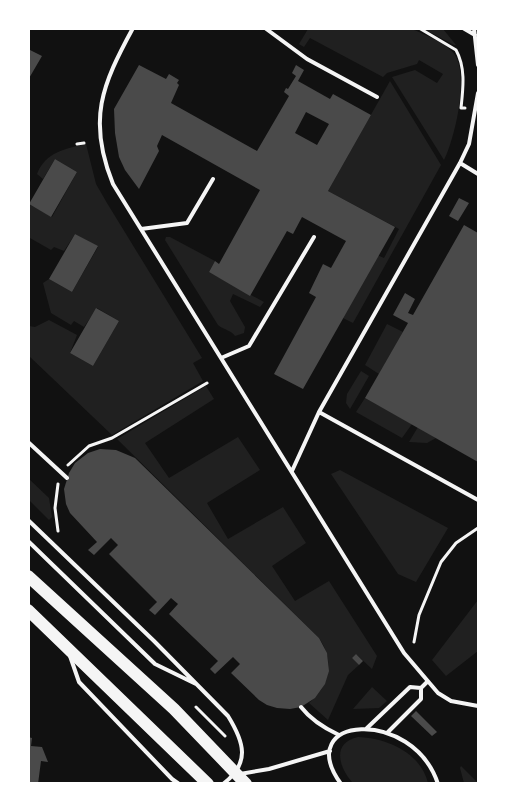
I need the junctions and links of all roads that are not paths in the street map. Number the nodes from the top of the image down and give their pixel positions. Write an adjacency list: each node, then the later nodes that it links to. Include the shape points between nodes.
1 (133, 28): 12 (lane, via 110,73 99,118 106,166)
2 (265, 28): 8 (lane, via 307,58)
3 (463, 28): 5 (lane)
4 (474, 28): 5 (lane)
5 (475, 35): 6 (lane)
6 (478, 66)
7 (478, 93): 9 (lane, via 469,144)
8 (377, 97)
9 (460, 162): 10 (lane); 15 (lane)
10 (478, 174)
11 (213, 179): 12 (lane, via 187,223)
12 (141, 229): 14 (lane)
13 (314, 237): 14 (lane, via 249,346)
14 (221, 358): 17 (lane)
15 (319, 412): 17 (lane); 19 (lane)
16 (28, 442): 18 (lane)
17 (292, 471): 25 (lane, via 404,653)
18 (67, 478)
19 (478, 500)
20 (28, 520): 26 (lane)
21 (28, 541): 26 (lane, via 155,664)
22 (28, 576): 34 (main road, via 174,709)
23 (28, 610): 24 (main road)
24 (66, 646): 35 (lane, via 79,682); 36 (main road)
25 (427, 682): 27 (lane); 28 (lane, via 451,701)
26 (199, 685): 34 (lane, via 228,716 240,738 241,756)
27 (421, 688): 30 (lane, via 410,687); 31 (lane, via 421,699)
28 (478, 706)
29 (301, 707): 32 (lane, via 308,716)
30 (367, 728): 31 (lane); 32 (lane)
31 (388, 732): 40 (lane, via 422,755)
32 (339, 735): 33 (lane)
33 (330, 751): 34 (lane, via 269,770); 39 (lane, via 333,771)
34 (235, 774): 37 (lane); 38 (main road)
35 (179, 783)
36 (208, 783)
37 (223, 783)
38 (246, 783)
39 (340, 783)
40 (438, 783)

